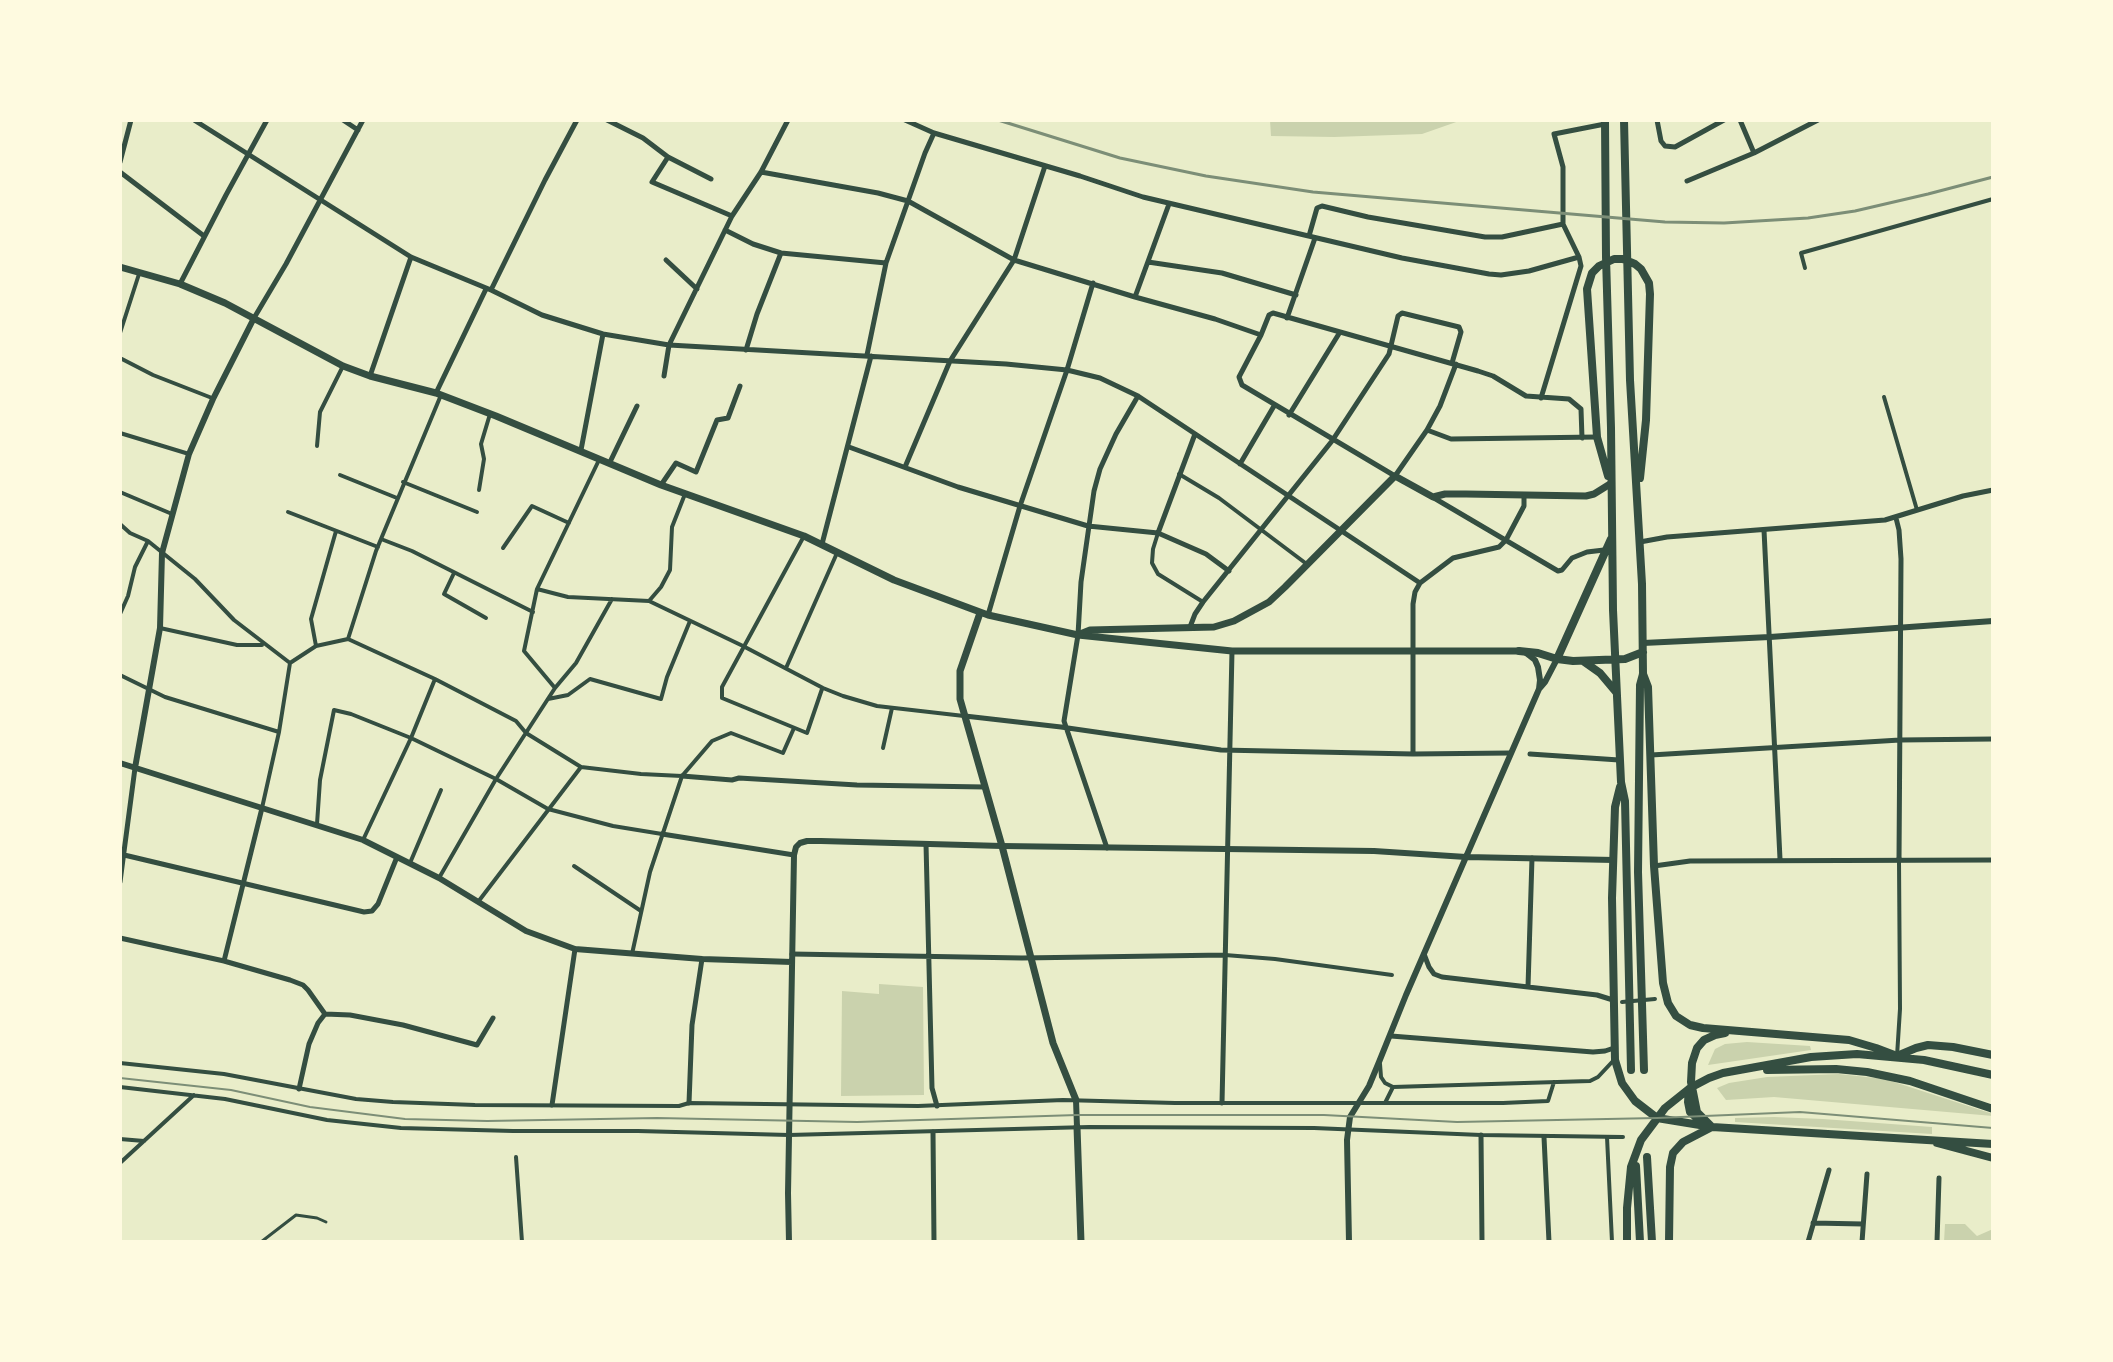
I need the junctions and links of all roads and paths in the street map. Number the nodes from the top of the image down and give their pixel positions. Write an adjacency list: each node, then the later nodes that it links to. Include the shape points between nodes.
1 (131, 120): 22 (street)
2 (194, 120): 16 (street)
3 (267, 120): 20 (street)
4 (343, 120): 17 (street)
5 (363, 120): 17 (street)
6 (577, 120): 50 (street)
7 (607, 120): 21 (street)
8 (788, 120): 25 (street)
9 (905, 120): 18 (street)
10 (1624, 120): 102 (main road)
11 (1657, 120): 12 (street, via 1661,141 1675,147)
12 (1724, 120)
13 (1740, 120): 19 (street)
14 (1818, 120): 19 (street)
15 (1605, 122): 33 (street, via 1554,134 1563,167); 98 (main road)
16 (204, 123): 20 (street)
17 (358, 130): 29 (street)
18 (934, 133): 23 (street); 30 (street)
19 (1754, 153): 27 (street)
20 (249, 155): 29 (street); 35 (street)
21 (668, 157): 26 (street); 32 (street, via 652,182)
22 (120, 162)
23 (1045, 166): 31 (street); 41 (street)
24 (120, 172): 35 (street)
25 (761, 172): 30 (street); 32 (street)
26 (711, 179)
27 (1687, 181)
28 (1993, 199): 45 (street, via 1801,253)
29 (320, 200): 38 (street); 53 (street)
30 (908, 201): 41 (street); 43 (street)
31 (1169, 204): 36 (street); 42 (street)
32 (732, 216): 34 (street)
33 (1563, 224): 36 (street, via 1485,237 1322,206 1317,208); 39 (street)
34 (725, 230): 37 (street); 49 (street)
35 (204, 236): 48 (street)
36 (1312, 237): 39 (street, via 1501,275); 51 (street)
37 (781, 253): 43 (street); 61 (street)
38 (411, 257): 50 (street); 68 (street)
39 (1579, 257): 74 (street, via 1577,281)
40 (666, 260): 49 (street)
41 (1014, 260): 47 (street); 64 (street)
42 (1148, 262): 51 (street, via 1222,273); 52 (street)
43 (886, 263): 62 (street)
44 (120, 267): 46 (main road)
45 (1805, 268)
46 (139, 273): 48 (main road); 56 (street)
47 (1093, 283): 52 (street); 67 (street)
48 (180, 284): 53 (main road)
49 (697, 289): 59 (street)
50 (488, 290): 57 (street, via 542,315); 71 (street)
51 (1296, 295): 54 (street)
52 (1135, 297): 58 (street)
53 (254, 318): 66 (main road); 75 (street)
54 (1287, 318): 55 (street); 58 (street, via 1269,315)
55 (1340, 332): 60 (street); 79 (street)
56 (120, 333)
57 (603, 334): 59 (street); 88 (street)
58 (1261, 335): 77 (street, via 1239,377 1242,385)
59 (669, 345): 61 (street); 69 (street)
60 (1391, 347): 65 (street); 65 (street, via 1402,313 1459,327); 85 (street)
61 (746, 350): 62 (street)
62 (869, 355): 64 (street); 87 (street)
63 (120, 358): 75 (street)
64 (950, 361): 67 (street); 93 (street)
65 (1454, 363): 74 (street); 80 (street)
66 (343, 366): 68 (main road); 86 (street, via 320,412)
67 (1067, 370): 72 (street); 109 (street)
68 (370, 376): 71 (main road)
69 (664, 376)
70 (740, 386): 99 (street, via 728,418 717,420 696,472 676,463)
71 (438, 394): 78 (main road); 97 (street)
72 (1138, 396): 81 (street); 117 (street, via 1100,469)
73 (1884, 397): 110 (street)
74 (1541, 398): 84 (street, via 1576,403)
75 (213, 399): 89 (street)
76 (637, 406): 91 (street)
77 (1274, 406): 79 (street); 92 (street)
78 (490, 414): 88 (main road); 100 (street, via 481,444)
79 (1289, 415): 85 (street)
80 (1427, 430): 84 (street, via 1451,439); 96 (street)
81 (1195, 434): 92 (street); 94 (street)
82 (120, 435): 89 (street)
83 (1597, 437): 84 (street); 98 (main road); 102 (main road, via 1588,281 1607,262 1628,260 1641,269 1650,294)
84 (1582, 438)
85 (1332, 441): 96 (street); 105 (street)
86 (317, 446)
87 (849, 447): 93 (street); 129 (street)
88 (581, 450): 90 (main road)
89 (189, 454): 113 (street)
90 (600, 458): 91 (main road); 115 (street)
91 (610, 462): 99 (main road)
92 (1240, 464): 105 (street)
93 (905, 467): 109 (street)
94 (1179, 474): 118 (street); 122 (street)
95 (340, 475): 108 (street)
96 (1395, 476): 107 (main road); 121 (main road)
97 (403, 482): 108 (street); 112 (street)
98 (1610, 484): 106 (main road, via 1586,496); 124 (main road)
99 (661, 485): 104 (main road)
100 (479, 490)
101 (1993, 490): 110 (street)
102 (1638, 491): 128 (main road)
103 (120, 492): 113 (street)
104 (685, 494): 123 (main road); 141 (street, via 672,527 670,570)
105 (1289, 496): 118 (street); 121 (street)
106 (1524, 496): 107 (main road); 126 (street)
107 (1433, 497): 126 (street)
108 (397, 498): 125 (street)
109 (1020, 506): 117 (street); 145 (street)
110 (1917, 510): 114 (street)
111 (288, 512): 120 (street)
112 (477, 512)
113 (172, 514): 134 (street)
114 (1896, 518): 119 (street); 149 (street)
115 (569, 523): 130 (street, via 532,506); 139 (street)
116 (120, 524): 127 (street)
117 (1088, 526): 122 (street); 152 (street)
118 (1262, 530): 135 (street); 136 (street)
119 (1764, 530): 128 (street); 153 (street)
120 (336, 531): 131 (street); 156 (street, via 311,619)
121 (1340, 531): 135 (main road); 138 (street)
122 (1158, 533): 136 (street, via 1206,554); 142 (street, via 1152,563 1158,574)
123 (804, 536): 129 (main road); 157 (street)
124 (1612, 538): 132 (main road); 163 (main road)
125 (381, 539): 131 (street); 137 (street)
126 (1506, 540): 132 (street, via 1558,571 1572,558); 138 (street, via 1499,547 1453,558)
127 (148, 541): 134 (street); 144 (street)
128 (1640, 542): 158 (main road)
129 (822, 544): 133 (main road)
130 (503, 548)
131 (377, 549): 154 (street)
132 (1605, 550): 162 (main road)
133 (838, 552): 145 (main road); 166 (street)
134 (162, 553): 150 (street); 155 (street)
135 (1308, 565): 151 (main road, via 1251,612 1214,627)
136 (1229, 571): 142 (street)
137 (454, 573): 143 (street); 146 (street, via 444,594)
138 (1420, 583): 160 (street, via 1413,604)
139 (537, 589): 140 (street); 143 (street)
140 (612, 599): 141 (street); 170 (street, via 576,663)
141 (649, 601): 147 (street)
142 (1203, 602): 151 (street)
143 (533, 612): 170 (street, via 524,651)
144 (120, 614)
145 (984, 614): 152 (main road); 177 (main road, via 960,671)
146 (486, 618)
147 (690, 621): 157 (street); 175 (street, via 661,699 590,679 568,695)
148 (1993, 621): 149 (street)
149 (1900, 627): 153 (street); 184 (street)
150 (160, 628): 155 (street, via 237,645); 173 (street)
151 (1190, 628): 152 (main road, via 1090,630)
152 (1078, 635): 159 (main road); 179 (street)
153 (1770, 637): 158 (street); 186 (street)
154 (348, 639): 156 (street); 169 (street)
155 (264, 645): 165 (street)
156 (316, 646): 165 (street)
157 (743, 646): 166 (street); 178 (street, via 722,687 722,698)
158 (1643, 647): 163 (main road); 167 (main road)
159 (1232, 651): 160 (main road); 187 (street)
160 (1413, 651): 161 (main road); 189 (street)
161 (1519, 651): 162 (main road); 172 (street, via 1535,660)
162 (1557, 659): 164 (main road); 172 (street)
163 (1615, 660): 164 (main road); 174 (main road)
164 (1582, 661): 174 (main road)
165 (290, 663): 180 (street)
166 (786, 668): 171 (street)
167 (1643, 674): 191 (main road); 253 (main road, via 1638,872)
168 (120, 675): 173 (street)
169 (435, 679): 181 (street, via 516,721); 182 (street)
170 (555, 688): 175 (street)
171 (823, 688): 176 (street); 178 (street, via 807,733)
172 (1539, 689): 188 (street)
173 (149, 691): 180 (street); 195 (street)
174 (1616, 692): 192 (main road)
175 (548, 699): 181 (street)
176 (892, 708): 177 (street); 185 (street)
177 (964, 716): 179 (street); 199 (main road)
178 (794, 728): 196 (street, via 783,753 731,733 712,741)
179 (1066, 728): 187 (street); 208 (street)
180 (279, 732): 201 (street)
181 (526, 733): 194 (street); 197 (street)
182 (411, 738): 197 (street); 203 (street, via 334,710); 205 (street)
183 (1993, 739): 184 (street)
184 (1900, 740): 186 (street); 216 (street)
185 (883, 748)
186 (1775, 749): 191 (street); 215 (street)
187 (1230, 751): 189 (street); 209 (street)
188 (1510, 753): 189 (street); 213 (street)
189 (1413, 754)
190 (1530, 754): 192 (street)
191 (1651, 755): 221 (main road)
192 (1620, 760): 198 (main road)
193 (120, 763): 195 (street)
194 (581, 767): 196 (street); 202 (street)
195 (135, 768): 201 (street); 211 (street)
196 (682, 776): 199 (street); 204 (street)
197 (496, 779): 202 (street); 222 (street)
198 (1621, 782): 217 (main road); 252 (main road)
199 (985, 787): 207 (main road)
200 (441, 790): 219 (street)
201 (262, 808): 203 (street); 224 (street)
202 (548, 809): 204 (street); 225 (street)
203 (317, 824): 205 (street)
204 (662, 834): 210 (street); 226 (street)
205 (363, 840): 212 (street)
206 (926, 844): 207 (street); 210 (street, via 807,841); 233 (street)
207 (1002, 846): 208 (street); 234 (main road)
208 (1107, 848): 209 (street)
209 (1229, 850): 213 (street); 232 (street)
210 (795, 851): 230 (street)
211 (122, 854): 223 (street); 224 (street)
212 (397, 857): 219 (street); 224 (street, via 372,911)
213 (1466, 857): 214 (street); 231 (street)
214 (1532, 858): 217 (street); 239 (street)
215 (1780, 859): 216 (street); 221 (street)
216 (1899, 859): 218 (street); 248 (street)
217 (1614, 860): 241 (main road)
218 (1993, 860)
219 (410, 863): 222 (street)
220 (574, 866): 226 (street)
221 (1654, 866): 244 (main road, via 1668,1003 1690,1025)
222 (439, 878): 225 (street)
223 (120, 882)
224 (242, 883): 236 (street)
225 (478, 902): 228 (street, via 526,931)
226 (641, 911): 229 (street)
227 (120, 938): 236 (street)
228 (575, 949): 229 (street); 267 (street)
229 (632, 954): 235 (street)
230 (792, 954): 233 (street); 237 (street)
231 (1424, 954): 239 (street, via 1434,974 1442,977); 245 (street)
232 (1225, 955): 234 (street); 238 (street); 263 (street)
233 (928, 956): 234 (street); 268 (street)
234 (1030, 957): 261 (main road, via 1053,1043)
235 (702, 959): 237 (street); 262 (street, via 692,1025)
236 (224, 961): 242 (street, via 303,985)
237 (792, 962): 266 (street)
238 (1392, 975)
239 (1528, 987): 241 (street)
240 (1655, 999): 241 (street)
241 (1617, 1001): 246 (main road)
242 (325, 1014): 243 (street, via 403,1025 477,1045); 259 (street, via 309,1044)
243 (493, 1018)
244 (1733, 1032): 248 (main road, via 1849,1040); 271 (main road, via 1704,1040 1694,1056 1691,1082 1697,1112)
245 (1391, 1036): 246 (street, via 1593,1052); 250 (street)
246 (1614, 1048): 249 (main road)
247 (1993, 1055): 248 (main road, via 1928,1045)
248 (1897, 1056): 254 (main road, via 1836,1055); 255 (main road)
249 (1615, 1060): 256 (street, via 1590,1081); 271 (main road, via 1630,1095 1649,1113 1661,1120)
250 (1379, 1062): 258 (street, via 1381,1077); 264 (street)
251 (120, 1063): 259 (street, via 224,1074)
252 (1631, 1070)
253 (1644, 1070)
254 (1746, 1070): 269 (main road, via 1867,1072); 303 (main road, via 1723,1073 1690,1088 1648,1128 1631,1167)
255 (1993, 1075)
256 (1554, 1082): 258 (street); 265 (street, via 1548,1101)
257 (120, 1087): 260 (street)
258 (1393, 1087): 265 (street)
259 (299, 1089): 267 (street, via 393,1102)
260 (194, 1095): 274 (street, via 401,1128); 281 (street)
261 (1076, 1100): 263 (street); 268 (street); 270 (street)
262 (689, 1103): 266 (street); 267 (street)
263 (1222, 1103): 264 (street)
264 (1358, 1103): 265 (street); 272 (street)
265 (1385, 1103)
266 (789, 1104): 268 (street); 274 (street)
267 (552, 1105)
268 (937, 1106)
269 (1993, 1109)
270 (1077, 1127): 272 (street); 273 (street); 298 (main road)
271 (1712, 1127): 279 (main road); 306 (main road, via 1673,1153)
272 (1347, 1129): 275 (street); 299 (street)
273 (933, 1132): 274 (street); 297 (street)
274 (789, 1135): 296 (street)
275 (1481, 1135): 276 (street); 300 (street)
276 (1544, 1137): 277 (street); 301 (street)
277 (1607, 1137): 278 (street); 302 (street)
278 (1623, 1137)
279 (1921, 1138): 282 (main road); 285 (main road)
280 (120, 1139): 281 (street)
281 (144, 1141): 287 (street)
282 (1993, 1144)
283 (516, 1157): 295 (street)
284 (1647, 1157): 305 (main road)
285 (1993, 1158)
286 (1635, 1162): 304 (main road)
287 (120, 1163)
288 (1829, 1170): 292 (street)
289 (1867, 1174): 293 (street)
290 (1939, 1178): 309 (street)
291 (326, 1222): 294 (lane, via 296,1215)
292 (1813, 1223): 293 (street); 307 (street)
293 (1863, 1224): 308 (street)
294 (261, 1242)
295 (522, 1242)
296 (789, 1242)
297 (934, 1242)
298 (1081, 1242)
299 (1349, 1242)
300 (1482, 1242)
301 (1549, 1242)
302 (1612, 1242)
303 (1627, 1242)
304 (1640, 1242)
305 (1652, 1242)
306 (1669, 1242)
307 (1808, 1242)
308 (1862, 1242)
309 (1937, 1242)

